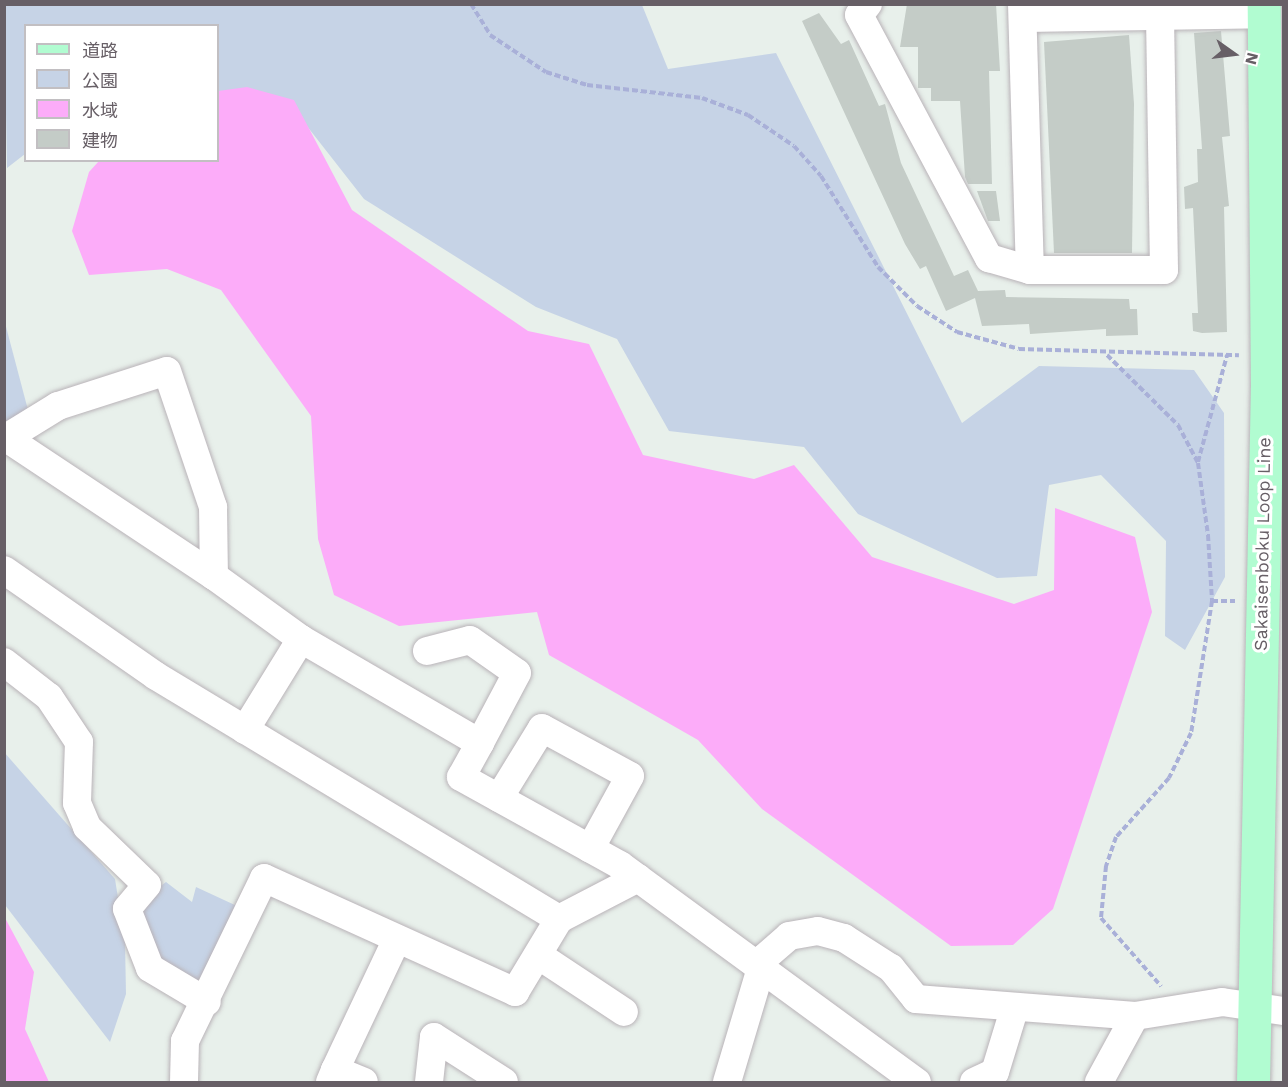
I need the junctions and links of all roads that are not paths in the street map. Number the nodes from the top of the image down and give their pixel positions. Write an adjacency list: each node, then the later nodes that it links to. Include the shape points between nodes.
1 (868, 4): 5 (street, via 859,15 989,258)
2 (1264, 9): 3 (street); 6 (main road, Sakaisenboku Loop Line)
3 (1160, 10): 4 (street); 5 (street, via 1164,270)
4 (1022, 11): 5 (street)
5 (1030, 270)
6 (1272, 357): 23 (main road, Sakaisenboku Loop Line)
7 (5, 439): 9 (street); 9 (street, via 58,406 167,371 213,507)
8 (4, 570): 13 (street, via 156,676)
9 (214, 576): 10 (street)
10 (301, 639): 13 (street); 14 (street)
11 (427, 651): 14 (street, via 470,640 517,673)
12 (4, 662): 22 (street, via 50,698 79,742 77,803 87,827 147,885 127,909 150,969)
13 (245, 730): 18 (street)
14 (480, 743): 15 (street, via 461,777)
15 (499, 798): 16 (street); 16 (street, via 542,728 630,776)
16 (590, 849): 17 (street)
17 (638, 878): 18 (street); 21 (street)
18 (559, 919): 20 (street)
19 (397, 939): 20 (street, via 514,992); 22 (street, via 264,878); 27 (street)
20 (538, 955): 25 (street)
21 (760, 968): 24 (street, via 764,958 789,936 818,931 844,938 891,968 916,999); 32 (street); 33 (street)
22 (207, 1002): 28 (street, via 185,1041)
23 (1269, 1008): 26 (street, via 1179,1006); 36 (main road, Sakaisenboku Loop Line)
24 (1014, 1010): 26 (street); 34 (street, via 995,1072)
25 (624, 1012)
26 (1135, 1016): 35 (street)
27 (333, 1076): 29 (street)
28 (184, 1083)
29 (364, 1083)
30 (429, 1083): 31 (street, via 434,1037)
31 (504, 1083)
32 (727, 1083)
33 (917, 1083)
34 (974, 1083)
35 (1099, 1083)
36 (1253, 1083)

